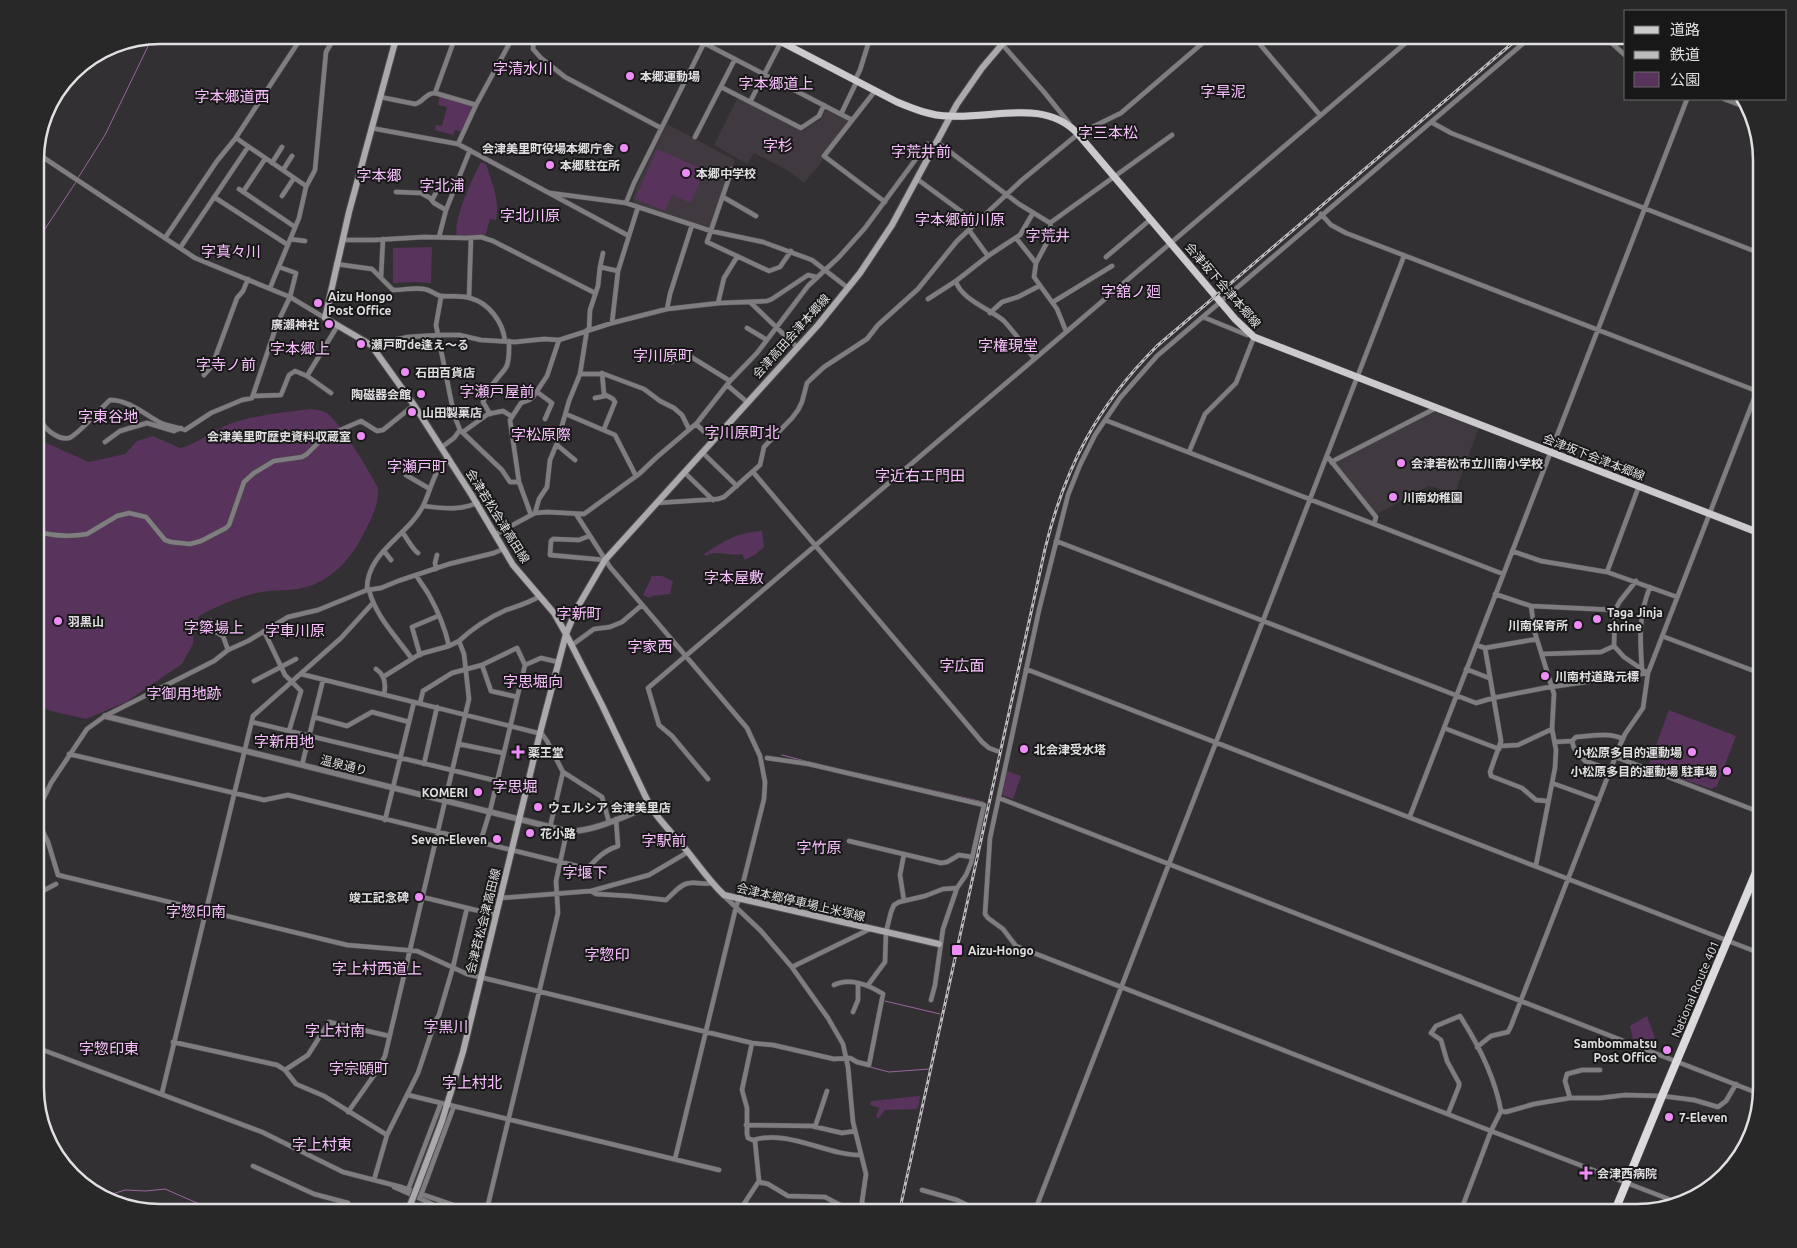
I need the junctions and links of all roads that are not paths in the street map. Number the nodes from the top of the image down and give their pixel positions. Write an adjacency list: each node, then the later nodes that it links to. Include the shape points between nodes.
1 (297, 44): 43 (street)
2 (331, 44): 59 (street, via 326,52 316,170)
3 (395, 44): 25 (main road)
4 (453, 44): 24 (street)
5 (508, 44): 29 (street)
6 (533, 44): 39 (street, via 533,48 556,72)
7 (703, 44): 39 (street)
8 (706, 44): 19 (street)
9 (780, 44): 20 (street)
10 (785, 44): 21 (main road, 会津坂下会津本郷線)
11 (868, 44): 21 (street)
12 (1002, 44): 33 (main road, 会津高田会津本郷線); 37 (street)
13 (1202, 44): 40 (street, via 1121,113)
14 (1260, 44): 34 (street)
15 (1404, 44): 34 (street)
16 (1522, 44): 36 (street)
17 (1613, 44): 18 (street)
18 (1624, 54)
19 (735, 59): 20 (street); 22 (street)
20 (764, 74): 28 (street); 31 (street)
21 (856, 80): 23 (main road, 会津坂下会津本郷線); 32 (street)
22 (721, 86): 28 (street); 42 (street)
23 (875, 91): 33 (main road, 会津坂下会津本郷線, via 917,110); 35 (street)
24 (435, 93): 25 (street, via 428,94 418,104); 29 (street)
25 (380, 97): 38 (main road)
26 (1687, 100): 70 (street)
27 (1727, 100): 30 (street)
28 (750, 102): 31 (street, via 801,128 819,116)
29 (476, 105): 45 (street)
30 (1739, 105)
31 (824, 106): 32 (street)
32 (841, 114): 35 (street)
33 (949, 116): 37 (main road, 会津坂下会津本郷線, via 1032,113 1050,115); 44 (main road, 会津高田会津本郷線)
34 (1320, 116): 91 (street)
35 (852, 120): 67 (street, via 824,156)
36 (1431, 122): 70 (street, via 1450,134); 73 (street)
37 (1069, 124): 40 (main road, 会津坂下会津本郷線)
38 (372, 128): 45 (street); 88 (main road)
39 (661, 128): 68 (street)
40 (1078, 134): 55 (main road, 会津坂下会津本郷線); 62 (street)
41 (1172, 135): 55 (street)
42 (696, 137)
43 (236, 138): 46 (street); 84 (street)
44 (936, 143): 58 (main road, 会津高田会津本郷線); 62 (street); 67 (street, via 927,144)
45 (458, 144): 48 (street)
46 (248, 147): 51 (street); 64 (street)
47 (282, 147): 52 (street)
48 (470, 150): 61 (street); 71 (street)
49 (292, 156): 54 (street)
50 (44, 158): 84 (street)
51 (265, 159): 52 (street); 79 (street, via 241,191)
52 (272, 163): 54 (street)
53 (732, 169): 65 (street)
54 (283, 170): 56 (street)
55 (1114, 176): 75 (main road, 会津坂下会津本郷線); 77 (street)
56 (294, 178): 59 (street); 63 (street)
57 (443, 180): 66 (street)
58 (917, 180): 76 (street); 113 (main road, 会津高田会津本郷線, via 880,246)
59 (306, 186): 79 (street)
60 (396, 192): 66 (street, via 421,193)
61 (550, 193): 68 (street); 82 (street)
62 (1007, 195): 72 (street); 76 (street)
63 (282, 196)
64 (214, 197): 90 (street); 92 (street)
65 (723, 197): 74 (street); 81 (street)
66 (432, 200): 71 (street)
67 (884, 202): 105 (street, via 852,243)
68 (626, 203): 69 (street)
69 (638, 207): 78 (street); 82 (street)
70 (1644, 208): 93 (street); 132 (street)
71 (446, 210): 83 (street)
72 (1033, 213): 77 (street); 86 (street)
73 (1321, 214): 98 (street, via 1335,228); 119 (street)
74 (756, 216)
75 (1151, 219): 91 (main road, 会津坂下会津本郷線); 99 (street)
76 (977, 223): 80 (street)
77 (1050, 223): 100 (street, via 1052,234)
78 (692, 225): 81 (street); 123 (street)
79 (295, 227): 90 (street)
80 (970, 230): 97 (street); 182 (street, via 918,289 867,339 811,379 802,402 792,418 764,447 761,462)
81 (711, 231): 94 (street); 96 (street, via 706,242)
82 (629, 236): 106 (street)
83 (439, 237): 85 (street); 87 (street)
84 (166, 238): 92 (street)
85 (471, 238): 114 (street, via 493,241); 117 (street)
86 (1016, 238): 97 (street); 100 (street)
87 (384, 239): 88 (street); 107 (street)
88 (342, 240): 101 (main road)
89 (304, 241): 90 (street)
90 (289, 242): 103 (street)
91 (1170, 242): 119 (main road, 会津坂下会津本郷線); 133 (street)
92 (180, 248): 109 (street, via 194,258)
93 (1753, 250)
94 (790, 251): 96 (street, via 780,267 768,271); 105 (street)
95 (603, 253): 104 (street)
96 (737, 256): 121 (street, via 724,278)
97 (988, 256): 110 (street)
98 (1404, 256): 132 (street); 147 (street)
99 (1106, 257)
100 (1036, 263): 111 (street, via 1034,277)
101 (336, 264): 107 (street, via 372,269); 126 (main road)
102 (1112, 266): 120 (street)
103 (279, 267): 112 (street); 115 (street, via 296,273)
104 (600, 267): 106 (street); 114 (street)
105 (825, 269): 108 (street); 113 (street)
106 (618, 271): 127 (street)
107 (381, 277): 116 (street, via 392,290 424,289)
108 (816, 277): 122 (street, via 808,275 772,299); 130 (street)
109 (248, 279): 112 (street); 145 (street, via 212,366)
110 (956, 281): 118 (street); 124 (street, via 957,286)
111 (1039, 286): 120 (street); 124 (street, via 1002,302)
112 (270, 288): 115 (street)
113 (848, 288): 140 (main road, 会津高田会津本郷線)
114 (595, 293): 131 (street)
115 (290, 296): 126 (street); 152 (street, via 277,324)
116 (441, 297): 117 (street); 134 (street, via 436,325)
117 (469, 297): 138 (street, via 496,317)
118 (928, 299)
119 (1220, 301): 125 (street); 135 (main road, 会津坂下会津本郷線)
120 (1053, 302): 133 (street)
121 (718, 303): 122 (street); 123 (street)
122 (751, 303): 130 (street)
123 (667, 309): 127 (street)
124 (990, 313): 141 (street, via 1008,326)
125 (1203, 317): 135 (street); 163 (street, via 1149,364)
126 (325, 318): 128 (main road, 会津若松会津高田線)
127 (612, 323): 131 (street)
128 (338, 325): 139 (main road, 会津若松会津高田線); 146 (street)
129 (747, 328): 137 (street)
130 (776, 328): 137 (street); 140 (street)
131 (588, 330): 136 (street); 143 (street)
132 (1597, 330): 149 (street); 176 (street)
133 (1066, 331): 141 (street)
134 (439, 335): 138 (street); 139 (street); 169 (street, via 454,415)
135 (1252, 336): 147 (main road, 会津坂下会津本郷線); 175 (street, via 1236,382 1202,419)
136 (559, 340): 138 (street); 150 (street, via 547,376)
137 (767, 340): 148 (street)
138 (507, 341): 159 (street, via 506,368 484,397)
139 (370, 345): 156 (main road, 会津若松会津高田線)
140 (797, 347): 155 (main road, 会津高田会津本郷線)
141 (1034, 358): 204 (street)
142 (672, 362): 148 (street, via 680,350)
143 (580, 374): 144 (street); 160 (street)
144 (602, 374): 153 (street); 168 (street, via 644,389 668,404 682,415)
145 (204, 375)
146 (307, 376): 151 (street); 152 (street, via 295,371 289,375 281,395)
147 (1357, 378): 158 (main road, 会津坂下会津本郷線); 177 (street)
148 (728, 383): 155 (street); 164 (street)
149 (1753, 390)
150 (537, 392): 161 (street, via 521,403); 162 (street, via 552,403)
151 (330, 393)
152 (254, 396): 166 (street, via 211,413 190,428)
153 (605, 396): 154 (street); 167 (street, via 615,402)
154 (595, 398)
155 (747, 402): 170 (main road, 会津高田会津本郷線)
156 (414, 405): 173 (main road, 会津若松会津高田線); 200 (street, via 380,432 361,421 324,437 302,457 268,463 244,482 226,528 190,544 165,540 150,521 136,514 117,516 88,534)
157 (1753, 407): 196 (street)
158 (1436, 408): 176 (main road, 会津坂下会津本郷線); 180 (street)
159 (490, 414): 161 (street, via 503,411); 169 (street)
160 (566, 414): 167 (street); 172 (street)
161 (511, 416): 185 (street)
162 (545, 419)
163 (1105, 420): 175 (street); 203 (street, via 1072,483)
164 (696, 424): 168 (street); 170 (street)
165 (44, 426): 166 (street, via 61,438 70,437 110,400 119,400 166,425)
166 (181, 428): 171 (street, via 174,431 147,423 120,431)
167 (604, 429): 184 (street, via 618,438)
168 (689, 429): 184 (street)
169 (462, 431): 173 (street); 185 (street, via 510,482)
170 (713, 440): 174 (main road, 会津高田会津本郷線)
171 (105, 442)
172 (557, 445): 179 (street); 194 (street, via 550,460 547,488)
173 (442, 448): 178 (main road, 会津若松会津高田線)
174 (702, 452): 181 (main road, 会津高田会津本郷線); 186 (street)
175 (1189, 452): 189 (street)
176 (1551, 452): 187 (main road, 会津坂下会津本郷線); 207 (street)
177 (1327, 456): 180 (street); 189 (street)
178 (448, 458): 188 (street); 191 (main road, 会津若松会津高田線)
179 (575, 460)
180 (1332, 463): 197 (street, via 1376,517)
181 (684, 472): 190 (street); 192 (main road, 会津高田会津本郷線)
182 (753, 472): 186 (street); 204 (street)
183 (406, 475): 188 (street)
184 (636, 476): 195 (street, via 595,508)
185 (519, 482): 194 (street)
186 (737, 486): 190 (street, via 724,497)
187 (1639, 486): 196 (main road, 会津坂下会津本郷線); 215 (street)
188 (430, 489): 193 (street)
189 (1310, 499): 197 (street); 230 (street)
190 (713, 500): 192 (street)
191 (477, 503): 193 (street, via 458,509); 201 (main road, 会津若松会津高田線)
192 (656, 503): 211 (main road, 会津高田会津本郷線)
193 (423, 506): 199 (street)
194 (533, 514): 195 (street); 201 (street)
195 (576, 514): 202 (street)
196 (1710, 514): 198 (main road, 会津坂下会津本郷線); 223 (street)
197 (1374, 524): 216 (street)
198 (1753, 531)
199 (402, 532): 206 (street); 208 (street)
200 (44, 533)
201 (496, 534): 205 (main road, 会津若松会津高田線)
202 (589, 536): 211 (street); 211 (street, via 579,540 554,539 550,554)
203 (1056, 540): 230 (street); 251 (street)
204 (815, 545): 244 (street); 289 (street, via 985,746)
205 (503, 549): 213 (street); 222 (main road, 会津若松会津高田線)
206 (384, 551): 210 (street); 214 (street)
207 (1512, 551): 215 (street, via 1541,561); 216 (street)
208 (418, 553)
209 (437, 555): 213 (street)
210 (392, 560)
211 (605, 560): 225 (street); 232 (main road, 会津高田会津本郷線, via 576,608)
212 (362, 569): 214 (street)
213 (436, 569): 217 (street)
214 (369, 572): 220 (street)
215 (1607, 572): 218 (street)
216 (1503, 574): 221 (street)
217 (416, 575): 220 (street); 228 (street)
218 (1636, 581): 219 (street); 227 (street)
219 (1650, 587): 223 (street); 255 (street, via 1640,619)
220 (368, 590): 224 (street); 231 (street, via 288,618)
221 (1495, 594): 226 (street); 237 (street)
222 (540, 596): 232 (main road, 会津若松会津高田線); 235 (street, via 481,623)
223 (1677, 598): 233 (street)
224 (372, 604): 246 (street); 258 (street, via 342,638)
225 (642, 605): 236 (street, via 622,622 594,629); 244 (street)
226 (1531, 606): 227 (street); 234 (street)
227 (1616, 610): 239 (street)
228 (438, 616): 238 (street); 243 (street, via 412,627)
229 (210, 621): 241 (street, via 211,629 224,638)
230 (1263, 621): 266 (street); 285 (street)
231 (264, 631): 241 (street); 250 (street)
232 (566, 634): 236 (main road, 会津本郷停車場上米塚線); 247 (main road, 会津若松会津高田線)
233 (1662, 636): 256 (street); 257 (street)
234 (1537, 639): 240 (street); 242 (street)
235 (458, 641): 238 (street); 253 (street, via 464,654)
236 (572, 645): 311 (main road, 会津本郷停車場上米塚線)
237 (1476, 645): 240 (street); 254 (street)
238 (449, 646): 243 (street)
239 (1614, 646): 242 (street, via 1601,652); 255 (street)
240 (1485, 648): 260 (street)
241 (228, 650): 273 (street, via 214,661)
242 (1542, 654): 264 (street)
243 (420, 655): 246 (street)
244 (685, 656): 301 (street, via 648,691 659,725); 343 (street, via 746,728 758,749 764,772 764,799)
245 (296, 659): 250 (street)
246 (412, 659): 259 (street)
247 (558, 662): 249 (street, via 541,658); 281 (main road, 会津若松会津高田線)
248 (482, 665): 249 (street, via 517,648); 253 (street); 267 (street, via 491,691)
249 (525, 665): 267 (street)
250 (281, 666): 262 (street); 263 (street)
251 (1026, 668): 285 (street); 307 (street)
252 (376, 669): 259 (street)
253 (465, 669): 270 (street, via 452,672 422,691); 272 (street, via 469,699)
254 (1466, 669): 260 (street); 266 (street)
255 (1642, 670): 257 (street)
256 (1753, 671)
257 (1648, 673): 264 (street); 283 (street, via 1643,708)
258 (301, 674): 261 (street); 263 (street)
259 (382, 677): 265 (street, via 386,687)
260 (1489, 678): 268 (street)
261 (323, 680): 265 (street); 274 (street)
262 (254, 681)
263 (292, 681): 275 (street, via 253,716); 280 (street, via 301,691)
264 (1552, 687): 268 (street); 279 (street)
265 (384, 694): 269 (street)
266 (1456, 696): 268 (street, via 1476,703); 278 (street)
267 (517, 697): 277 (street)
268 (1493, 698): 288 (street, via 1501,741)
269 (414, 702): 270 (street); 276 (street)
270 (420, 703): 271 (street)
271 (437, 707): 272 (street); 296 (street)
272 (466, 715): 277 (street); 287 (street)
273 (105, 716): 290 (street, 温泉通り); 291 (street, via 87,729)
274 (314, 717): 276 (street, via 347,726 372,712); 282 (street)
275 (252, 722): 280 (street); 290 (street)
276 (409, 722): 294 (street)
277 (510, 725): 281 (street); 292 (street)
278 (1444, 728): 288 (street); 314 (street)
279 (1552, 729): 286 (street); 288 (street, via 1518,745)
280 (289, 731): 282 (street)
281 (540, 733): 300 (street); 315 (main road, 会津若松会津高田線)
282 (309, 736): 294 (street); 297 (street)
283 (1623, 739): 284 (street, via 1611,736 1576,737); 293 (street)
284 (1572, 740): 286 (street); 298 (street, via 1574,748 1585,761)
285 (1216, 742): 314 (street); 330 (street)
286 (1555, 742): 303 (street)
287 (459, 744): 292 (street); 299 (street)
288 (1499, 748): 310 (street, via 1491,776 1522,788 1536,800)
289 (997, 751)
290 (244, 752): 297 (street, 温泉通り); 305 (street)
291 (69, 754): 305 (street); 306 (street)
292 (503, 754): 302 (street)
293 (1616, 757): 298 (street); 312 (street)
294 (400, 758): 296 (street); 304 (street)
295 (767, 758): 328 (street, via 808,764 984,805)
296 (424, 764): 299 (street)
297 (302, 765): 304 (street, 温泉通り)
298 (1611, 770): 309 (street)
299 (452, 771): 302 (street); 308 (street)
300 (564, 772): 318 (street, via 600,795); 319 (street)
301 (708, 779)
302 (497, 781): 313 (street)
303 (1552, 783): 309 (street); 310 (street)
304 (392, 787): 308 (street, 温泉通り); 317 (street)
305 (234, 793): 317 (street, via 264,800 288,795); 347 (street)
306 (44, 797)
307 (998, 798): 330 (street); 361 (street, via 988,853 985,914 1003,928 1016,946)
308 (445, 800): 313 (street, 温泉通り); 320 (street)
309 (1599, 800): 333 (street)
310 (1547, 801): 331 (street)
311 (650, 806): 316 (street); 326 (main road, 会津本郷停車場上米塚線)
312 (1753, 810)
313 (490, 811): 315 (street, 温泉通り); 324 (street)
314 (1410, 816): 331 (street)
315 (520, 819): 319 (street, 温泉通り); 325 (main road, 会津若松会津高田線)
316 (616, 819): 318 (street); 329 (street, via 618,846 608,849 588,868)
317 (384, 820): 320 (street)
318 (609, 822): 321 (street)
319 (550, 827): 321 (street, 温泉通り)
320 (437, 832): 324 (street); 341 (street)
321 (567, 832): 329 (street)
322 (44, 834): 332 (street)
323 (849, 842): 327 (street)
324 (480, 843): 325 (street)
325 (512, 850): 329 (street); 342 (main road, 会津若松会津高田線)
326 (688, 852): 335 (main road, 会津本郷停車場上米塚線); 338 (street, via 650,876)
327 (904, 854): 328 (street, via 941,863 959,855); 344 (street, via 900,875)
328 (972, 856): 336 (street, via 966,875)
329 (559, 862): 339 (street)
330 (1169, 865): 361 (street); 364 (street)
331 (1536, 865): 333 (street)
332 (58, 875): 337 (street, via 56,887); 347 (street)
333 (1569, 878): 351 (street); 364 (street)
334 (1753, 880): 351 (highway, National Route 401)
335 (711, 883): 338 (street, via 685,884 666,900); 340 (main road, 会津本郷停車場上米塚線)
336 (957, 888): 344 (street); 352 (street)
337 (44, 890)
338 (591, 891): 339 (street)
339 (557, 894): 342 (street); 362 (street, via 558,913)
340 (724, 895): 343 (main road, 会津本郷停車場上米塚線); 345 (street)
341 (422, 897): 346 (street); 353 (street)
342 (500, 898): 348 (main road, 会津若松会津高田線)
343 (739, 899): 345 (street); 349 (main road, 会津本郷停車場上米塚線)
344 (904, 901): 350 (street, via 892,909)
345 (736, 907): 355 (street); 366 (street)
346 (467, 908): 348 (street); 356 (street)
347 (206, 911): 353 (street, via 347,945); 368 (street)
348 (496, 915): 357 (main road, 会津若松会津高田線)
349 (870, 929): 350 (main road, 会津本郷停車場上米塚線); 355 (street)
350 (886, 932): 352 (main road, 会津本郷停車場上米塚線); 360 (street, via 885,962)
351 (1728, 940): 354 (street); 373 (highway, National Route 401)
352 (939, 944): 363 (street)
353 (410, 950): 356 (street); 367 (street)
354 (1753, 950)
355 (792, 967): 372 (street, via 828,1018 843,1044)
356 (453, 968): 357 (street); 380 (street, via 439,1015)
357 (481, 977): 362 (street); 383 (main road, 会津若松会津高田線)
358 (858, 984): 359 (street, via 841,981); 360 (street); 365 (street, via 858,1000)
359 (834, 985)
360 (868, 985): 372 (street, via 884,996 869,1065)
361 (1121, 987): 386 (street); 415 (street)
362 (539, 992): 366 (street); 387 (street)
363 (931, 1000)
364 (1521, 1001): 370 (street, via 1508,1032 1491,1036); 373 (street)
365 (853, 1012)
366 (706, 1032): 369 (street); 395 (street)
367 (389, 1036): 374 (street, via 329,1022 308,1056); 385 (street, via 382,1062)
368 (173, 1042): 374 (street, via 277,1065); 379 (street)
369 (752, 1043): 372 (street, via 834,1059); 388 (street, via 742,1090 748,1108)
370 (1477, 1047): 384 (street, via 1499,1098); 386 (street, via 1460,1016 1436,1026 1431,1033 1441,1040 1447,1061 1459,1083)
371 (44, 1050): 379 (street)
372 (846, 1057): 390 (street)
373 (1676, 1061): 376 (street); 381 (highway, National Route 401)
374 (285, 1070): 385 (street, via 296,1084 315,1091)
375 (1600, 1070): 382 (street, via 1567,1074 1565,1081)
376 (1736, 1084): 378 (street); 381 (street, via 1718,1107)
377 (828, 1091): 389 (street)
378 (1753, 1091)
379 (162, 1093): 398 (street, via 262,1132 342,1172)
380 (408, 1095): 383 (street); 392 (street)
381 (1662, 1096): 382 (street); 401 (highway, National Route 401)
382 (1570, 1098): 384 (street)
383 (447, 1105): 387 (street); 402 (street); 404 (main road, 会津若松会津高田線)
384 (1501, 1111): 391 (street)
385 (348, 1112): 392 (street)
386 (1448, 1114): 391 (street)
387 (508, 1119): 395 (street); 410 (street)
388 (746, 1125): 389 (street); 393 (street, via 748,1138)
389 (815, 1127): 390 (street, via 842,1133)
390 (855, 1131): 394 (street)
391 (1491, 1131): 401 (street); 416 (street)
392 (387, 1135): 398 (street)
393 (754, 1140): 394 (street, via 786,1139); 399 (street)
394 (861, 1155): 413 (street, via 866,1174)
395 (675, 1159): 397 (street)
396 (253, 1166): 406 (street, via 314,1194)
397 (719, 1170)
398 (374, 1180): 400 (street)
399 (759, 1182): 411 (street); 412 (street, via 788,1196 825,1197)
400 (386, 1183): 402 (street); 408 (street)
401 (1626, 1184): 405 (street); 417 (highway, National Route 401)
402 (408, 1190): 404 (street)
403 (922, 1190): 414 (street)
404 (418, 1192): 407 (main road, 会津若松会津高田線, bridge); 409 (street)
405 (1669, 1200)
406 (348, 1203)
407 (412, 1204)
408 (432, 1204)
409 (451, 1204)
410 (488, 1204)
411 (744, 1204)
412 (838, 1204)
413 (862, 1204)
414 (964, 1204)
415 (1037, 1204)
416 (1463, 1204)
417 (1618, 1204)

